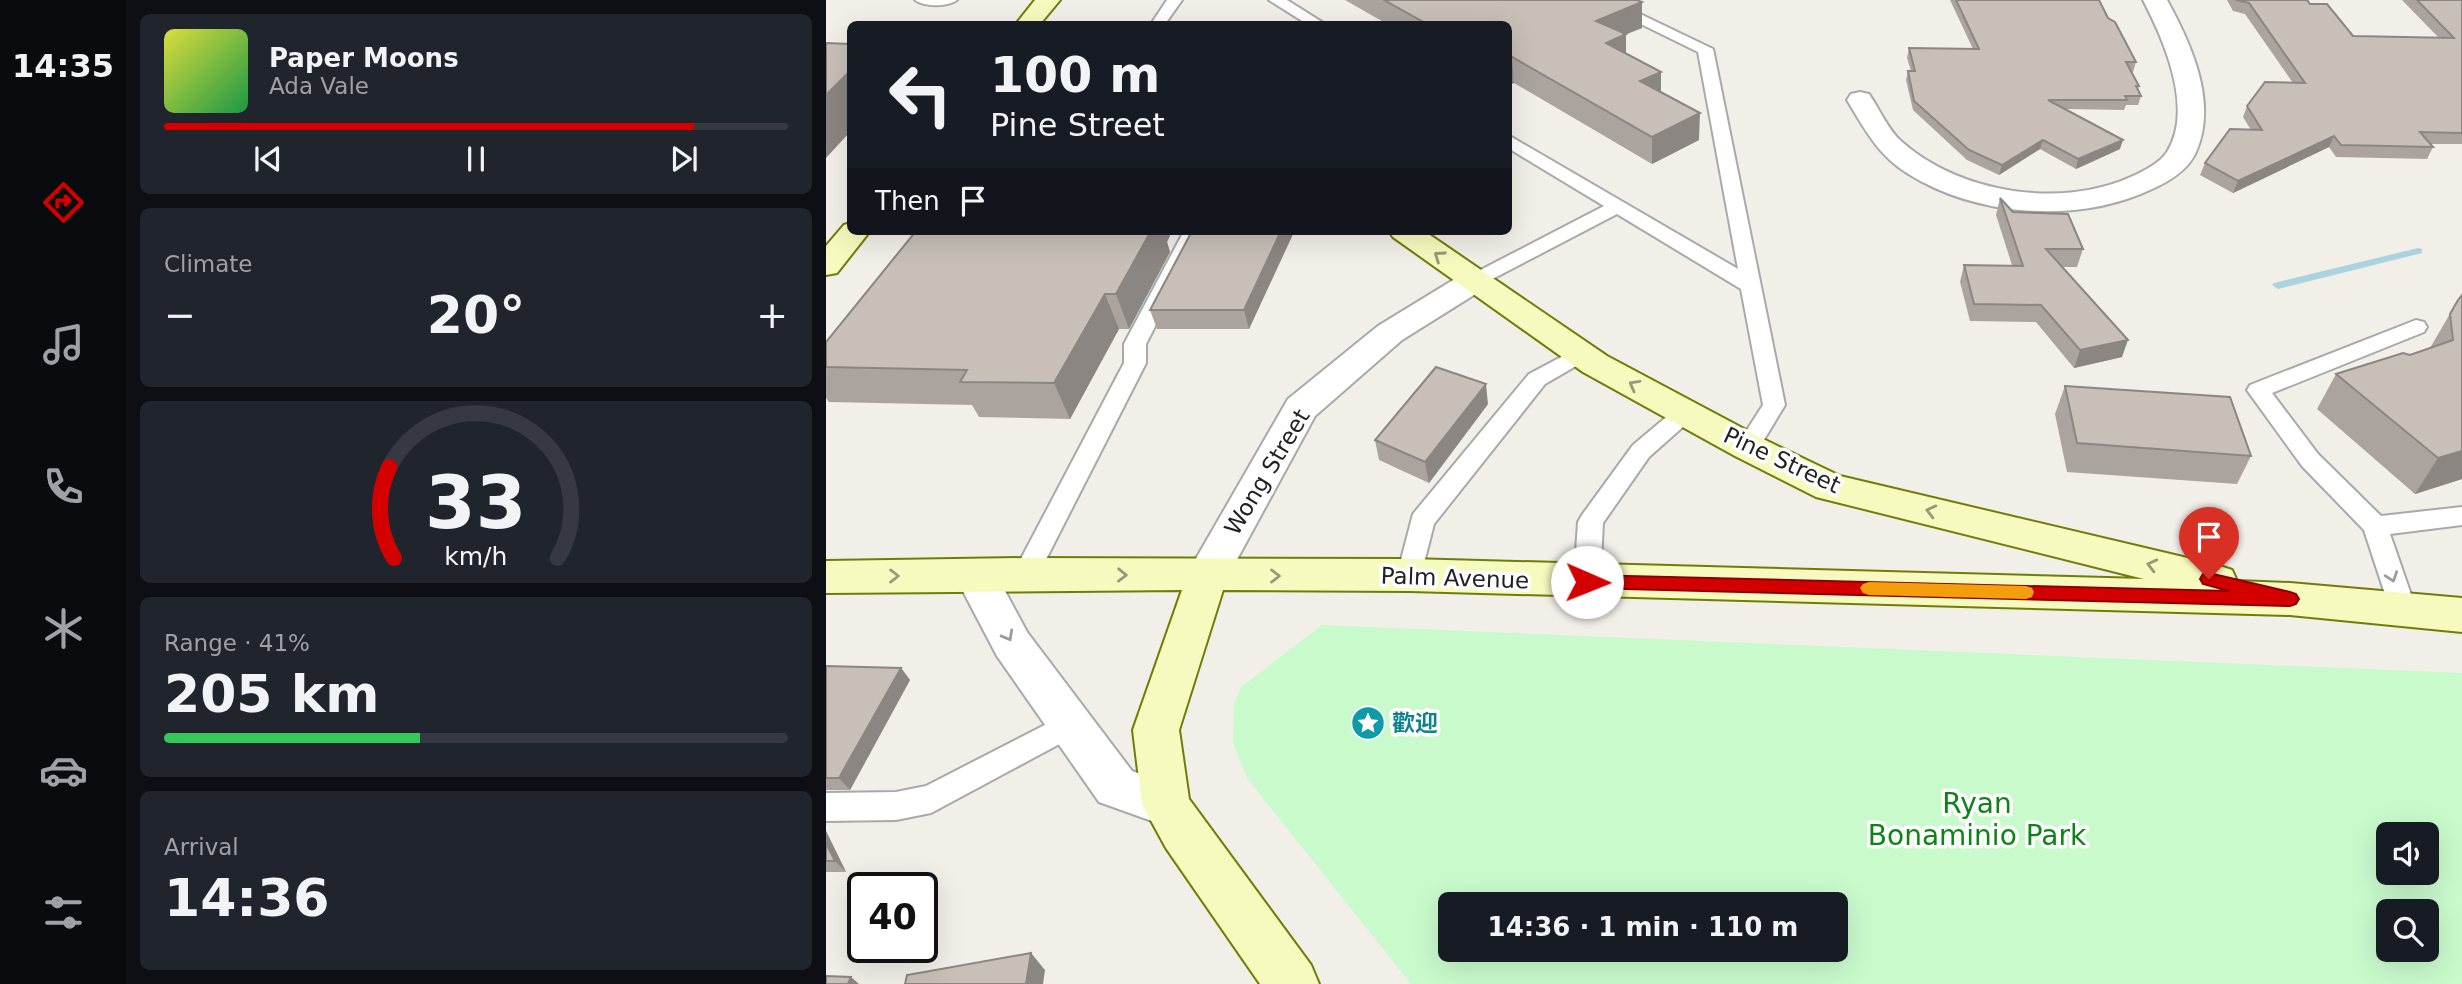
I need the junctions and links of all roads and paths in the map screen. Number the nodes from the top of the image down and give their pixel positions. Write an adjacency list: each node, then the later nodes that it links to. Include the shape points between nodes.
1 (922, 0): 2 (lane)
2 (950, 0)
3 (1048, 0): 8 (street)
4 (1175, 0): 9 (lane)
5 (1276, 0): 10 (lane)
6 (1599, 0): 19 (lane, via 1705,49)
7 (2155, 0): 11 (street, via 2186,77 2192,110 2181,154 2136,189 2094,199 2050,201 2004,198 1964,188 1931,176 1891,148)
8 (1030, 21)
9 (1160, 21)
10 (1312, 21)
11 (1860, 100)
12 (1512, 142): 13 (lane)
13 (1618, 206): 18 (lane); 19 (lane)
14 (852, 235): 17 (street)
15 (1192, 235): 26 (lane, via 1135,344 1135,363)
16 (1410, 235): 18 (street, Pine Street, one-way to 16)
17 (826, 266)
18 (1475, 281): 21 (street, Pine Street); 29 (street, Wong Street, via 1390,333 1301,408)
19 (1751, 286): 23 (lane, via 1774,405)
20 (2416, 327): 25 (lane, via 2258,390 2310,460)
21 (1580, 354): 22 (street, Pine Street, one-way to 21); 27 (lane, via 1537,379 1422,520)
22 (1685, 413): 23 (street, Pine Street); 31 (lane, via 1641,451 1591,522)
23 (1748, 447): 32 (street, Pine Street, one-way to 23, via 1830,487)
24 (2462, 516): 25 (lane)
25 (2375, 526): 33 (lane, one-way to 33)
26 (1026, 574): 28 (street, Palm Avenue); 29 (street, Palm Avenue, one-way to 29)
27 (1410, 575): 29 (street, Palm Avenue, one-way to 27); 31 (street, Palm Avenue)
28 (976, 576): 30 (street, Palm Avenue, one-way to 28); 35 (street, one-way to 35, via 1012,644)
29 (1207, 576): 36 (street, via 1156,730)
30 (826, 577)
31 (1587, 582): 32 (street, Palm Avenue)
32 (2290, 599): 33 (street, Palm Avenue)
33 (2403, 609): 34 (street, Palm Avenue)
34 (2462, 615)
35 (1070, 724): 36 (street, via 1115,787); 37 (lane, via 931,799 897,806)
36 (1166, 804): 38 (street)
37 (826, 807)
38 (1292, 984)

